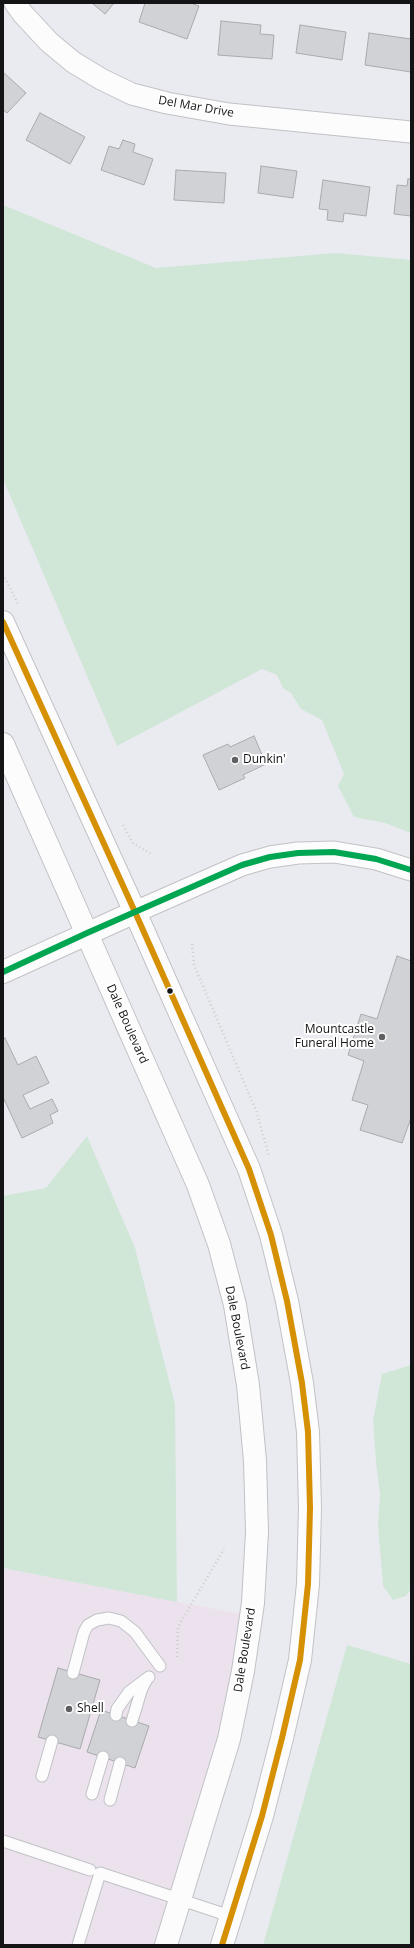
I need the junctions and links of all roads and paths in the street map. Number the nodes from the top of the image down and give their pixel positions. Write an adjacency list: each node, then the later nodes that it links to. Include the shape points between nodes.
1 (16, 3): 2 (street, Del Mar Drive, via 49,42 73,62 132,94 229,114)
2 (411, 132)
3 (3, 622): 6 (main road)
4 (3, 744): 7 (main road, Dale Boulevard)
5 (411, 870): 6 (street, via 376,859 334,852 270,857 242,865)
6 (135, 912): 7 (main road); 24 (main road, via 249,1169 271,1235 287,1300 308,1432 308,1577 300,1660 262,1816)
7 (87, 933): 8 (main road); 23 (main road, Dale Boulevard, via 198,1185 219,1244 235,1305 248,1385 255,1453 257,1532 244,1671 229,1739)
8 (3, 972)
9 (224, 1549): 10 (path, via 178,1627)
10 (177, 1657)
11 (160, 1666): 12 (lane, via 135,1632 121,1621 109,1618 88,1625)
12 (73, 1673)
13 (116, 1715): 14 (lane, via 129,1692 149,1677 142,1688)
14 (132, 1721)
15 (52, 1741): 18 (lane)
16 (103, 1758): 19 (lane)
17 (120, 1763): 20 (lane)
18 (42, 1776)
19 (92, 1794)
20 (110, 1800)
21 (3, 1841): 22 (lane)
22 (90, 1870)
23 (179, 1900): 24 (lane); 25 (lane, via 100,1873); 26 (main road, Dale Boulevard)
24 (230, 1916): 27 (main road)
25 (78, 1945)
26 (166, 1945)
27 (222, 1945)

